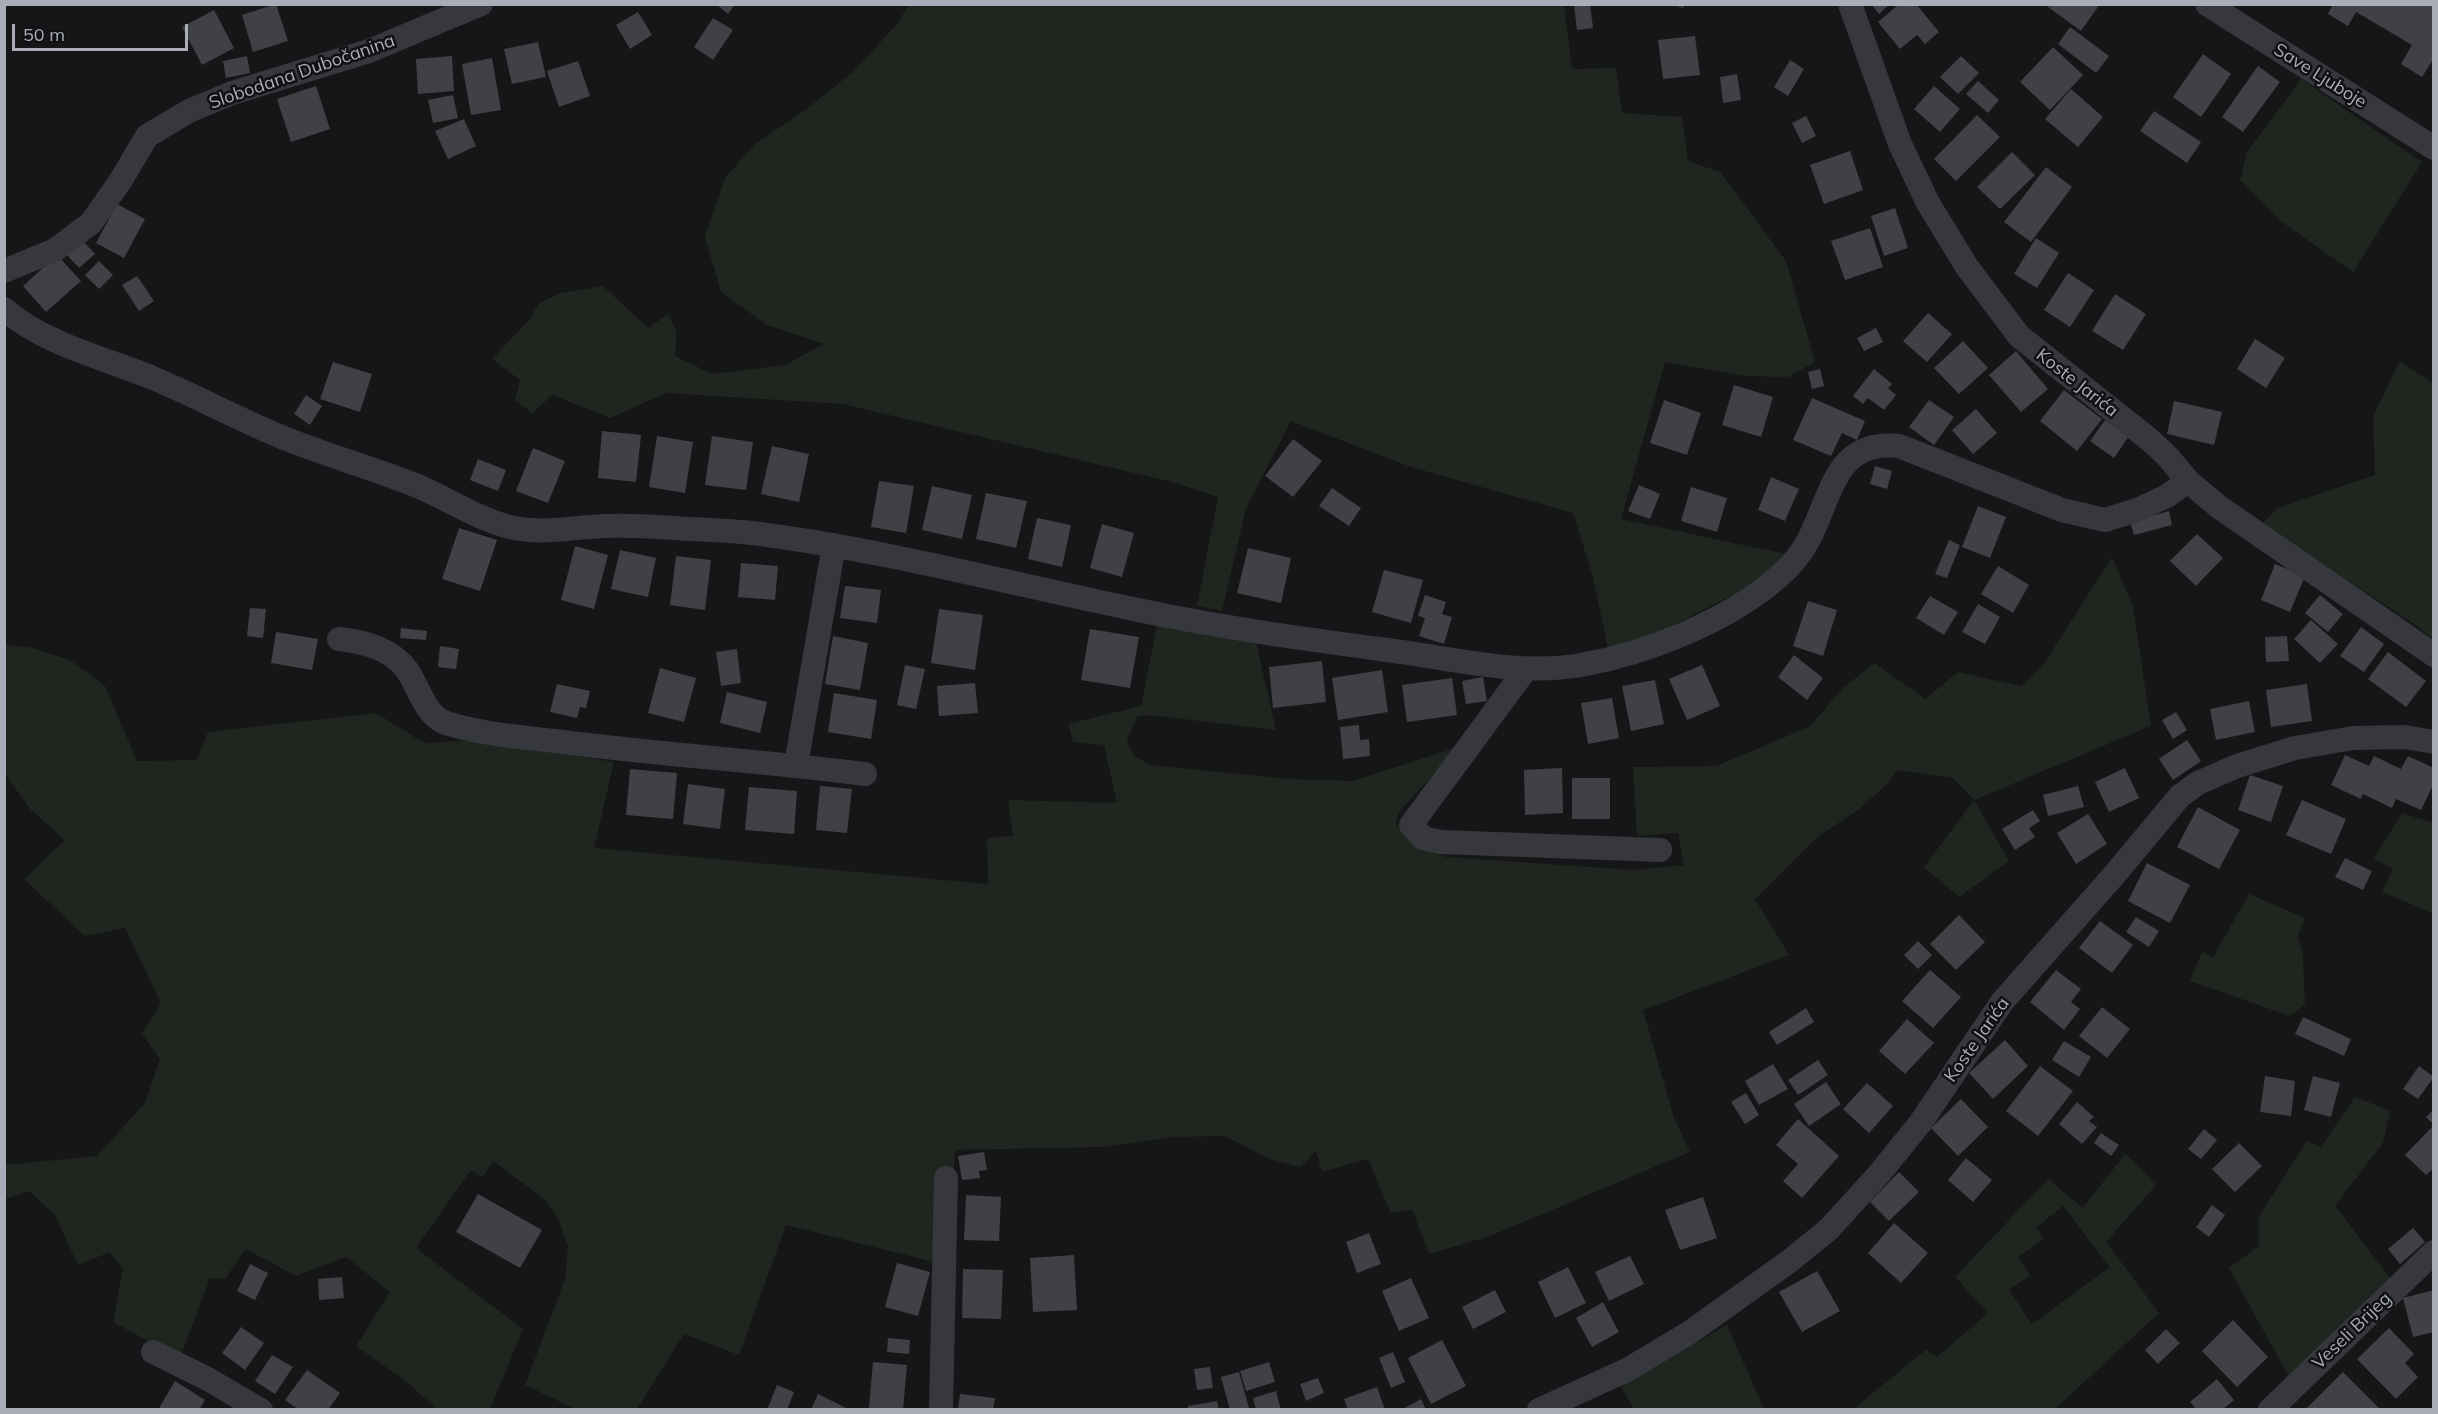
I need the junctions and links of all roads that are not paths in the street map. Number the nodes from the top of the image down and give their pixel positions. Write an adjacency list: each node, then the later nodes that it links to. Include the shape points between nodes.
1 (481, 4): 5 (street, Slobodana Dubočanina, via 369,51 232,93 189,111 147,136 91,223 55,250)
2 (1850, 4): 7 (street, Koste Jarića, via 1899,144 1928,203 1967,267 2019,336 2150,440)
3 (2207, 4): 4 (street, Save Ljuboje)
4 (2433, 148)
5 (4, 272)
6 (4, 309): 8 (street, via 46,336 153,378 286,438 408,482 515,528 552,531 635,526 754,533)
7 (2188, 481): 10 (street, Koste Jarića, via 2219,507); 11 (street, via 2168,496 2105,520 2062,510 1899,446 1881,444 1861,450 1845,466 1830,485 1808,542 1783,573 1756,596 1653,646 1575,666)
8 (834, 545): 11 (street, via 1264,633); 13 (street)
9 (339, 639): 13 (street, via 363,642 392,656 406,669 433,715 444,722 477,731 639,752)
10 (2433, 655)
11 (1526, 669): 15 (street, via 1411,825 1423,838 1441,842)
12 (2433, 742): 21 (street, Koste Jarića, via 2405,737 2353,738 2295,748 2237,766 2198,783 2180,796 2002,1002 1921,1122 1829,1229 1689,1334 1627,1370)
13 (796, 765): 14 (street)
14 (865, 774)
15 (1659, 850)
16 (946, 1178): 20 (street)
17 (2433, 1252): 22 (street, Veseli Brijeg)
18 (153, 1352): 19 (street)
19 (261, 1410)
20 (941, 1410)
21 (1539, 1410)
22 (2270, 1410)

